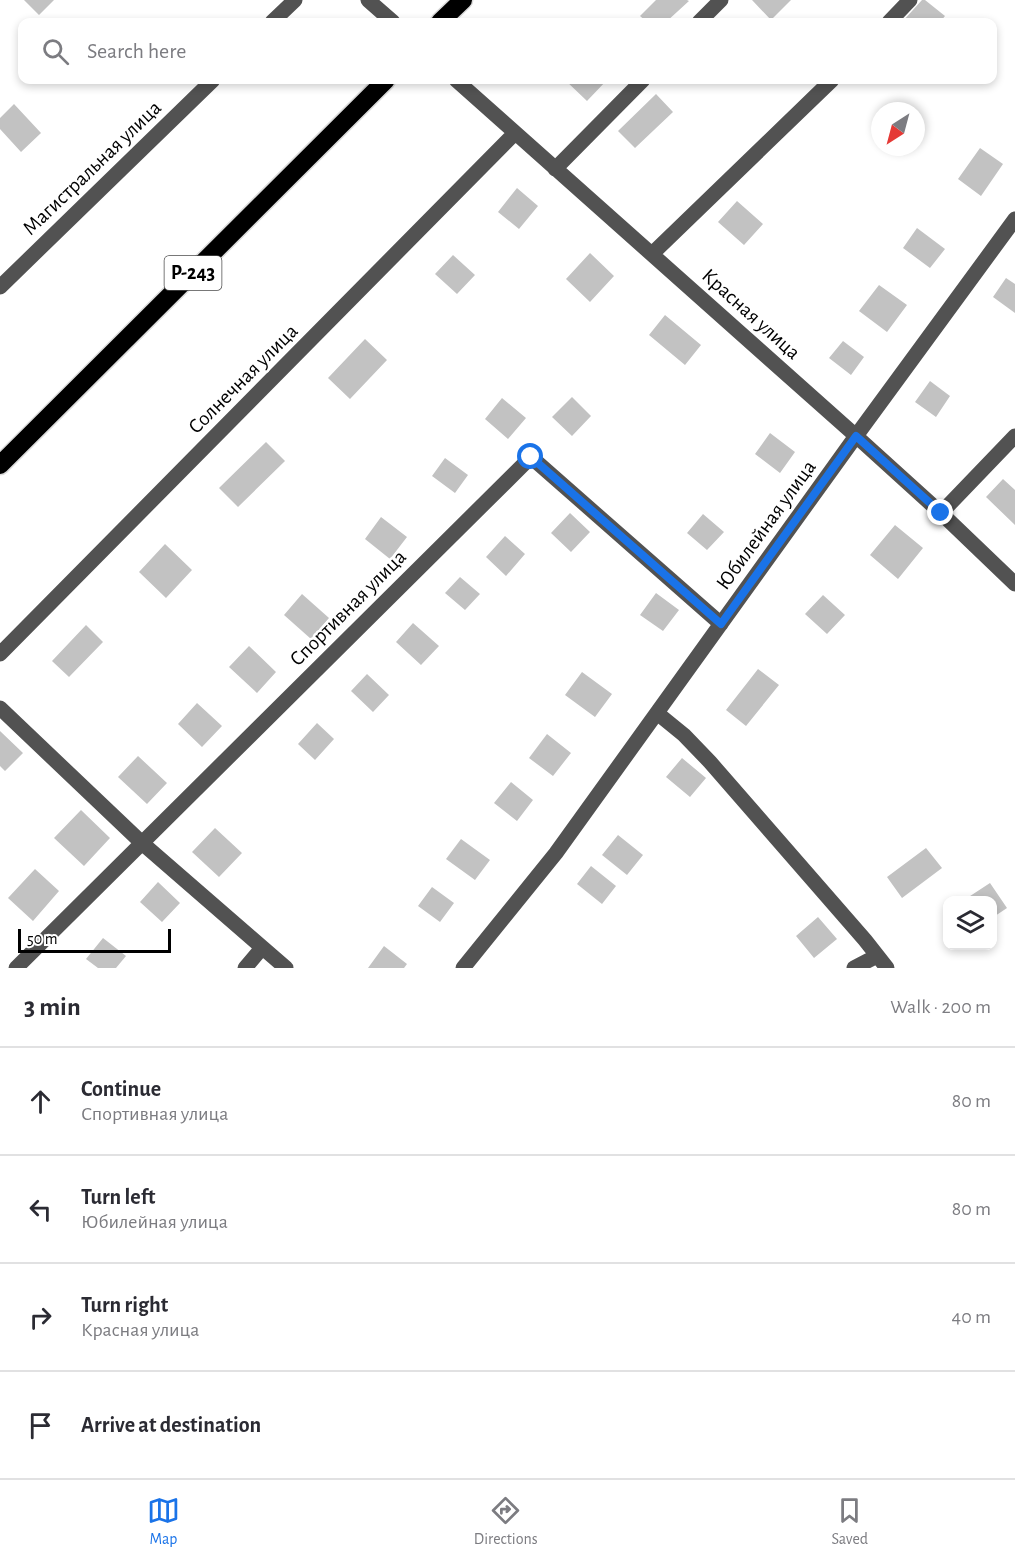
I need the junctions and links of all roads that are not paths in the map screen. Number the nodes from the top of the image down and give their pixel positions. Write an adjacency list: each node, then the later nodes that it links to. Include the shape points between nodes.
1 (295, 0): 6 (street)
2 (368, 0): 7 (street)
3 (463, 0): 8 (highway)
4 (721, 0): 9 (street)
5 (910, 0): 10 (street)
6 (276, 18)
7 (388, 18)
8 (444, 18)
9 (703, 18)
10 (894, 18)
11 (209, 84): 20 (street, Магистральная улица)
12 (382, 84): 23 (highway, Р-243)
13 (460, 84): 16 (street, Красная улица)
14 (639, 84): 17 (street)
15 (828, 84): 19 (street)
16 (515, 133): 17 (street, Красная улица); 27 (street, Солнечная улица)
17 (555, 169): 19 (street, Красная улица)
18 (1015, 219): 21 (street, Юбилейная улица)
19 (652, 254): 21 (street, Красная улица)
20 (0, 286)
21 (856, 436): 24 (street, Красная улица); 26 (street, Юбилейная улица)
22 (1015, 436): 24 (street)
23 (0, 465)
24 (941, 513): 25 (street, Красная улица)
25 (1015, 583)
26 (721, 624): 29 (street, Юбилейная улица); 30 (street, Спортивная улица, via 531,457)
27 (0, 654)
28 (0, 708): 30 (street)
29 (657, 713): 32 (street, via 710,762); 36 (street, Юбилейная улица, via 556,853)
30 (142, 843): 31 (street); 33 (street, Спортивная улица)
31 (262, 948): 34 (street); 35 (street)
32 (878, 956): 37 (street); 38 (street)
33 (16, 968)
34 (244, 968)
35 (286, 968)
36 (463, 968)
37 (854, 968)
38 (887, 968)

